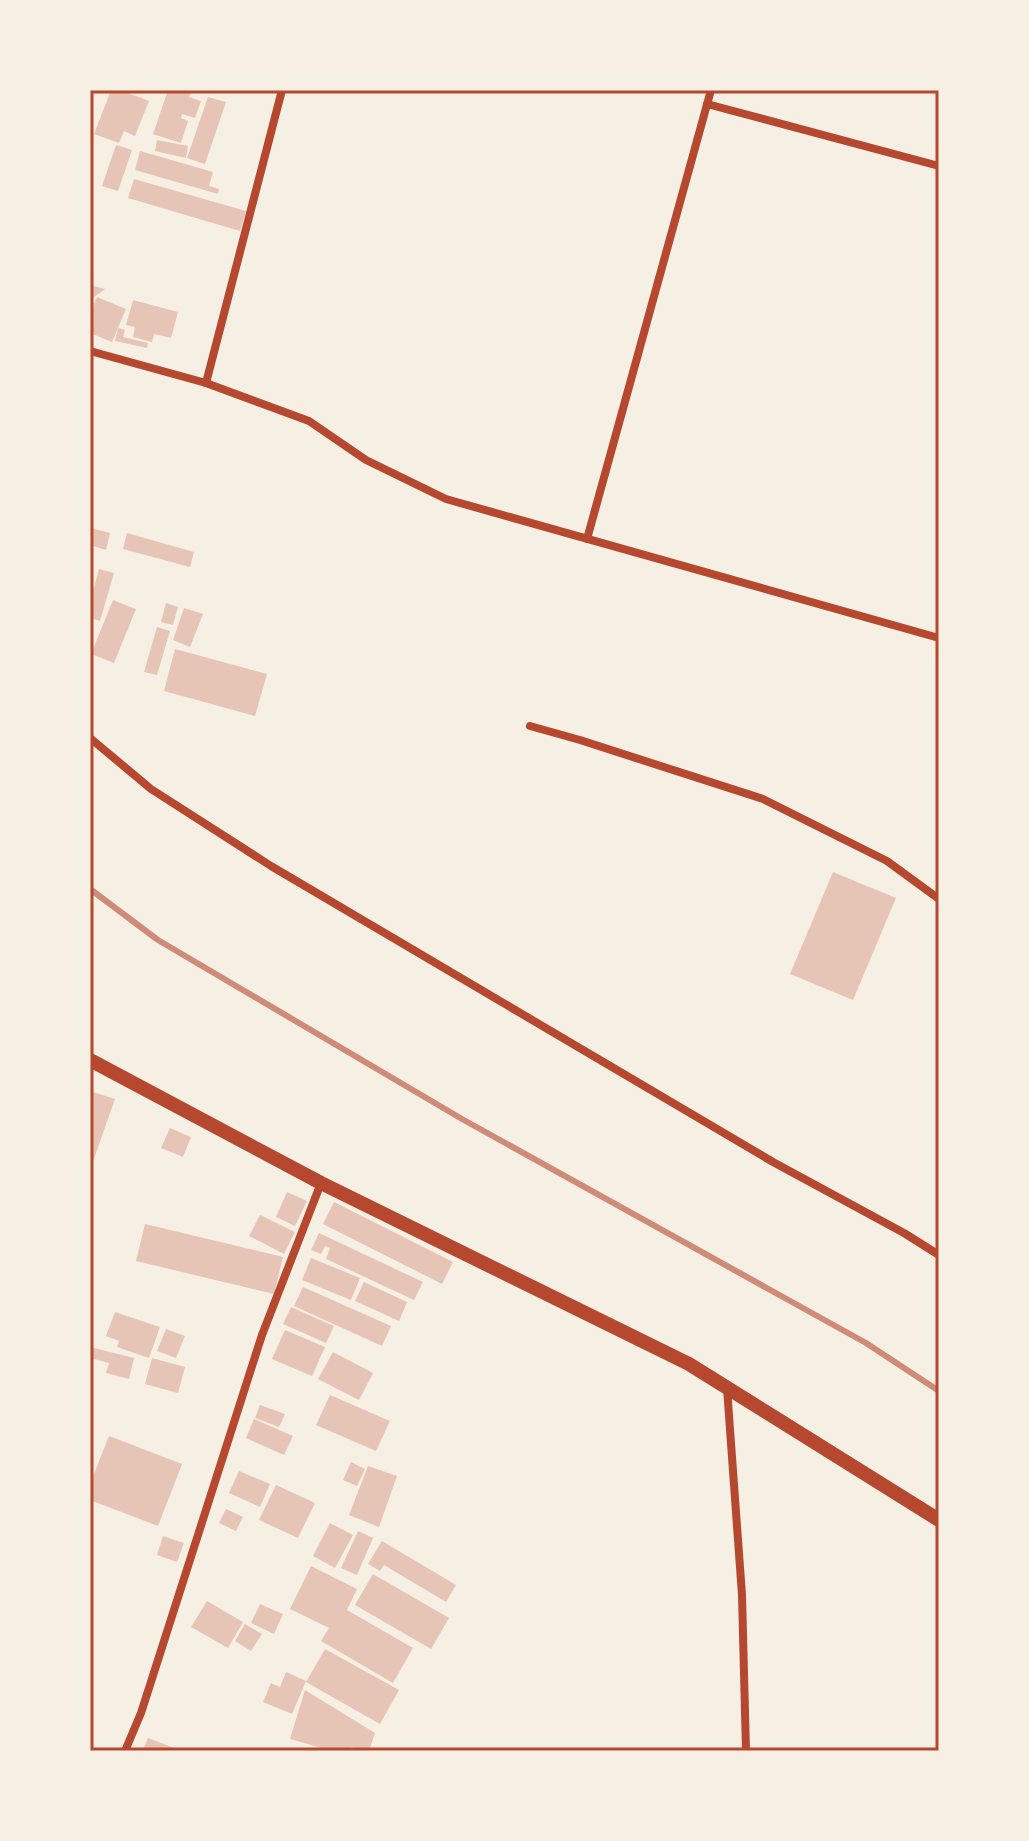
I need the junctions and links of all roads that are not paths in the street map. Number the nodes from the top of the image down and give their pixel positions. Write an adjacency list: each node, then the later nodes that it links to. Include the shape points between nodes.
1 (282, 90): 6 (street)
2 (711, 90): 3 (street)
3 (707, 104): 4 (street); 7 (street)
4 (939, 166)
5 (90, 351): 6 (street)
6 (206, 383): 7 (street, via 309,421 366,460 446,499)
7 (587, 539): 8 (street)
8 (939, 638)
9 (530, 726): 11 (street, via 763,799 887,861)
10 (90, 738): 14 (street, via 151,789 271,866)
11 (939, 899)
12 (90, 1060): 13 (street)
13 (321, 1183): 15 (street, via 689,1364); 17 (street, via 262,1335)
14 (939, 1255)
15 (727, 1388): 16 (street); 18 (street, via 742,1595)
16 (939, 1520)
17 (125, 1751)
18 (746, 1751)

